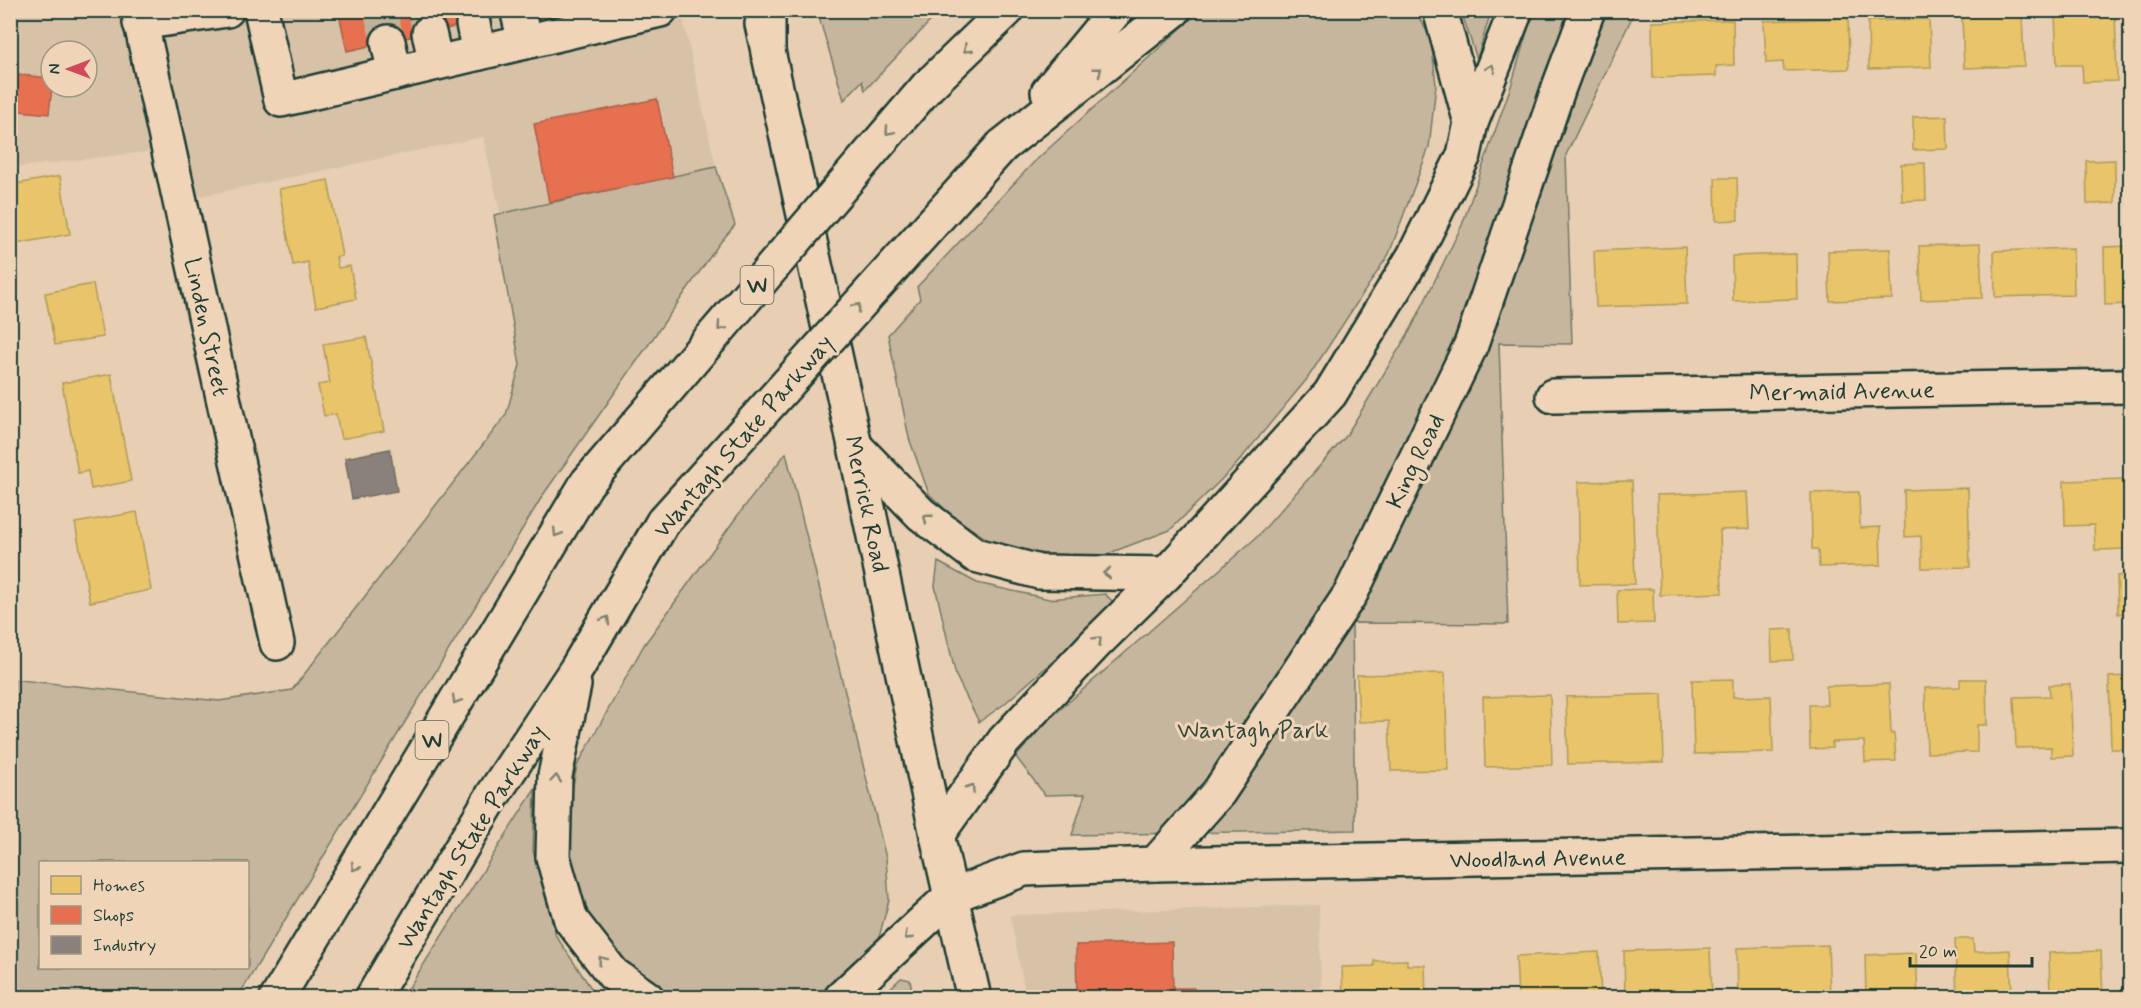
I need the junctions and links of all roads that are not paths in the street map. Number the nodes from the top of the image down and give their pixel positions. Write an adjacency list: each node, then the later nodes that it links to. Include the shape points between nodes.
1 (227, 10): 13 (main road)
2 (261, 10): 12 (main road, via 281,100 391,58 522,28)
3 (660, 10): 12 (main road)
4 (759, 10): 14 (main road, Merrick Road)
5 (768, 10): 14 (main road)
6 (1007, 10): 27 (main road, W, one-way to 27, bridge, via 927,87 587,483)
7 (1116, 10): 16 (main road, Wantagh State Parkway)
8 (1174, 10): 16 (main road, one-way to 8)
9 (1440, 10): 15 (main road)
10 (1516, 10): 15 (main road, one-way to 10)
11 (1588, 10): 25 (main road, King Road, via 1471,345 1351,593 1219,792)
12 (613, 16)
13 (139, 17): 21 (main road, Linden Street)
14 (768, 54): 19 (main road, Merrick Road)
15 (1471, 123): 20 (main road, via 1464,154 1414,256 1330,394)
16 (1002, 146): 22 (main road, Wantagh State Parkway, one-way to 16, bridge, via 663,522)
17 (2130, 386): 18 (main road, Mermaid Avenue)
18 (1553, 396)
19 (855, 446): 20 (main road, one-way to 19, via 1039,572 975,555 921,514); 23 (main road, Merrick Road)
20 (1166, 574): 23 (main road, one-way to 20, via 1004,741)
21 (277, 643)
22 (576, 670): 28 (main road, Wantagh State Parkway, via 494,795); 29 (main road, one-way to 22, via 614,974 571,920 553,857 555,776)
23 (937, 836): 26 (main road, Merrick Road)
24 (2130, 846): 25 (main road, Woodland Avenue)
25 (1155, 864): 26 (main road, Woodland Avenue, via 1024,869)
26 (951, 896): 30 (main road, one-way to 30); 31 (main road, Merrick Road)
27 (277, 998)
28 (372, 998)
29 (647, 998)
30 (841, 998)
31 (974, 998)

